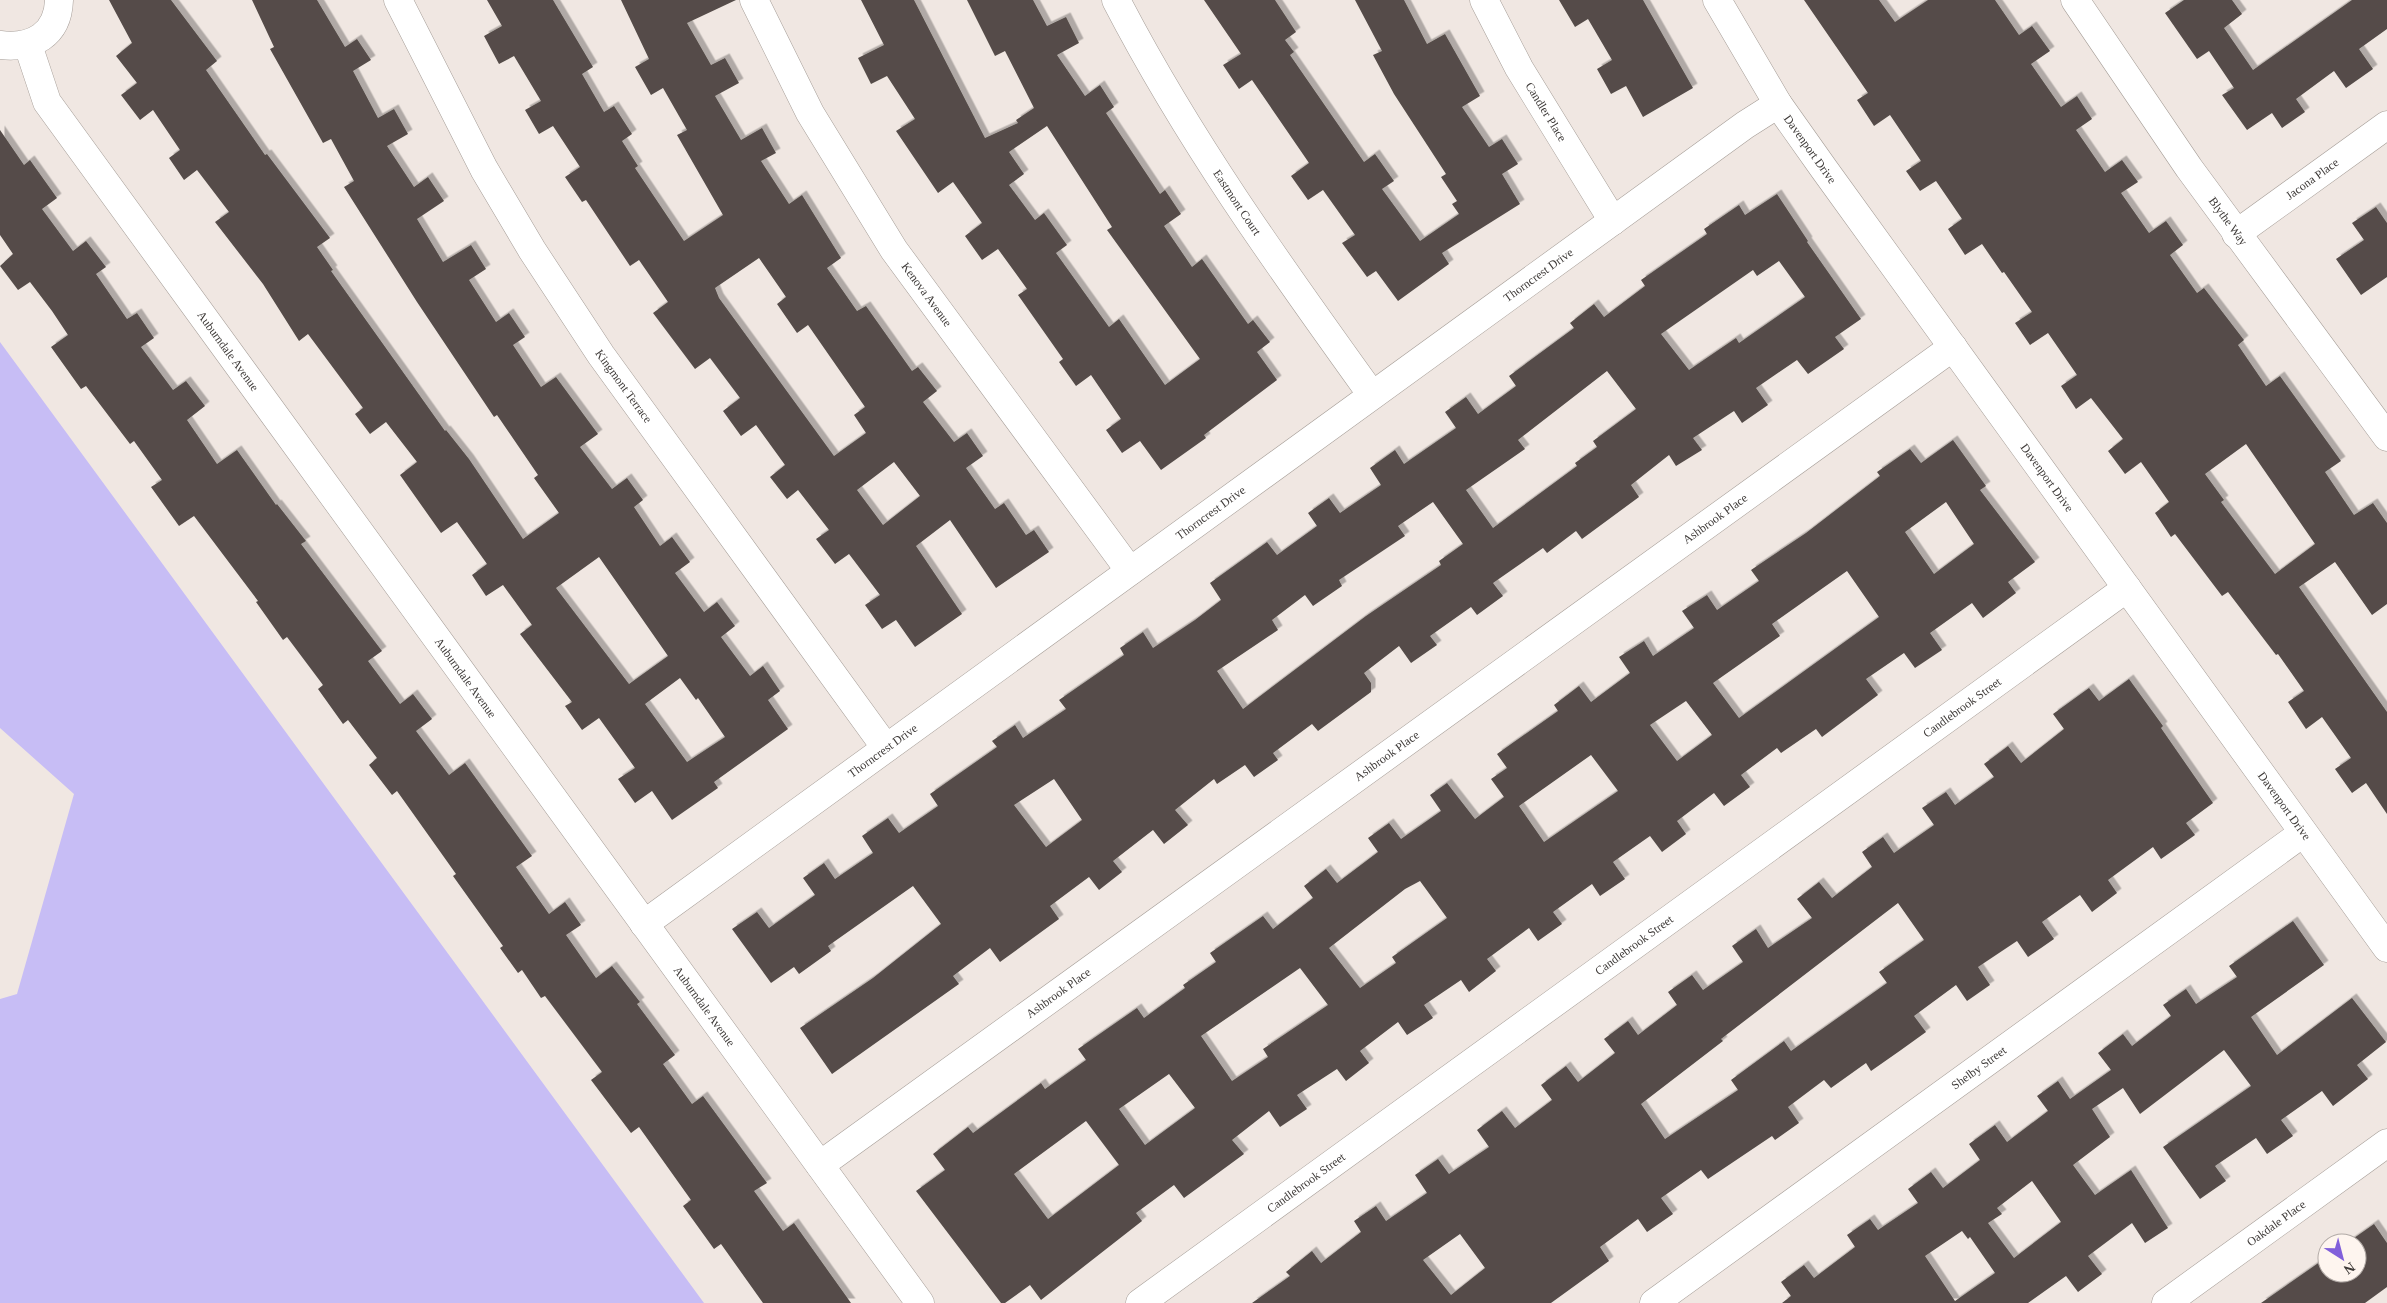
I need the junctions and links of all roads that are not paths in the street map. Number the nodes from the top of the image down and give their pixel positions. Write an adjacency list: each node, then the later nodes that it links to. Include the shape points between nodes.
1 (59, 0): 9 (street, via 52,25 42,37)
2 (398, 0): 19 (street, Kingmont Terrace, via 484,169 601,355)
3 (754, 0): 17 (street, Kenova Avenue, via 810,113 894,250)
4 (1116, 0): 15 (street, Eastmont Court, via 1174,106 1222,182)
5 (1484, 0): 12 (street, Candler Place, via 1519,68)
6 (1717, 0): 10 (street, Davenport Drive)
7 (2075, 0): 13 (street, Blythe Way)
8 (0, 45): 9 (street)
9 (28, 45): 21 (street, Auburndale Avenue, via 47,102)
10 (1778, 104): 12 (street, Thorncrest Drive); 14 (street, Davenport Drive)
11 (2387, 125): 13 (street, Jacona Place)
12 (1613, 221): 15 (street, Thorncrest Drive)
13 (2236, 234): 16 (street, Blythe Way)
14 (1953, 347): 18 (street, Davenport Drive); 24 (street, Ashbrook Place)
15 (1372, 396): 17 (street, Thorncrest Drive)
16 (2387, 438)
17 (1130, 571): 19 (street, Thorncrest Drive)
18 (2127, 588): 20 (street, Davenport Drive); 26 (street, Candlebrook Street)
19 (886, 748): 21 (street, Thorncrest Drive)
20 (2304, 833): 22 (street, Davenport Drive); 27 (street, Shelby Street)
21 (644, 924): 24 (street, Auburndale Avenue)
22 (2387, 948)
23 (2387, 1143): 28 (street, Oakdale Place)
24 (820, 1165): 25 (street, Auburndale Avenue)
25 (920, 1303)
26 (1140, 1303)
27 (1654, 1303)
28 (2166, 1303)

